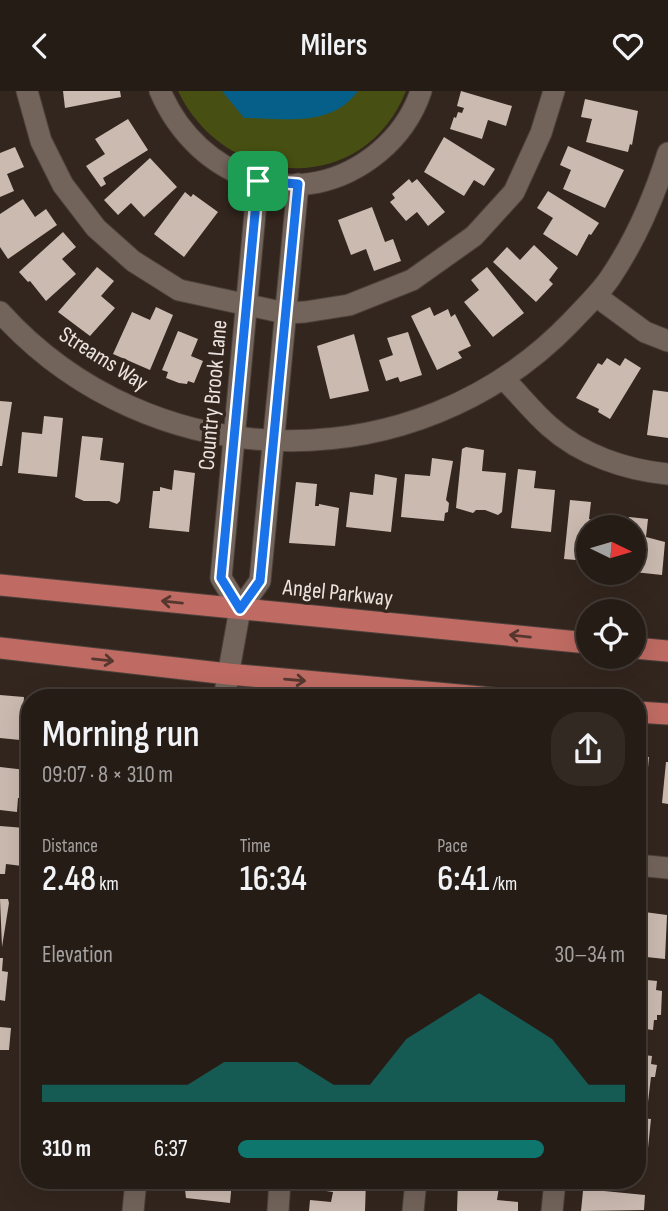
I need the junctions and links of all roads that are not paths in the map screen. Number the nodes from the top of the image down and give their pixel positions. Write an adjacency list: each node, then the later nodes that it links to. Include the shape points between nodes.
1 (27, 91): 10 (street, via 41,141 63,185 96,228 133,261 179,290)
2 (160, 91): 6 (street, via 178,125 205,154)
3 (421, 91): 7 (street, via 400,131 371,158 335,177)
4 (554, 91): 11 (street, via 514,192 474,236 412,280 349,305)
5 (668, 153): 8 (street, Streams Way)
6 (258, 181): 7 (street); 10 (street, Country Brook Lane)
7 (298, 184): 11 (street)
8 (659, 210): 9 (street, Streams Way)
9 (596, 296): 13 (street, via 645,332); 14 (street, Streams Way, via 551,344)
10 (247, 305): 11 (street); 15 (street, Country Brook Lane)
11 (285, 313): 16 (street)
12 (4, 326): 15 (street, Streams Way, via 105,395 171,423)
13 (668, 341)
14 (504, 379): 16 (street, Streams Way, via 462,403 396,428 334,439); 17 (street, via 550,428 592,455 641,471)
15 (234, 438): 16 (street, Streams Way); 19 (street, Country Brook Lane, via 221,578)
16 (274, 442): 19 (street, via 260,581)
17 (668, 474)
18 (0, 585): 19 (main road, Angel Parkway, one-way to 18)
19 (240, 609): 20 (main road, Angel Parkway, one-way to 19); 24 (street)
20 (576, 642)
21 (646, 648): 23 (main road)
22 (0, 649): 24 (main road, one-way to 24)
23 (668, 651)
24 (228, 674): 25 (street); 26 (main road, one-way to 26)
25 (226, 689)
26 (393, 689)
27 (646, 713): 28 (main road)
28 (668, 715)
29 (646, 866): 30 (street)
30 (668, 869)
31 (135, 1189): 35 (street)
32 (280, 1189): 36 (street)
33 (415, 1189): 37 (street)
34 (554, 1189): 38 (street)
35 (133, 1211)
36 (278, 1211)
37 (413, 1211)
38 (552, 1211)

